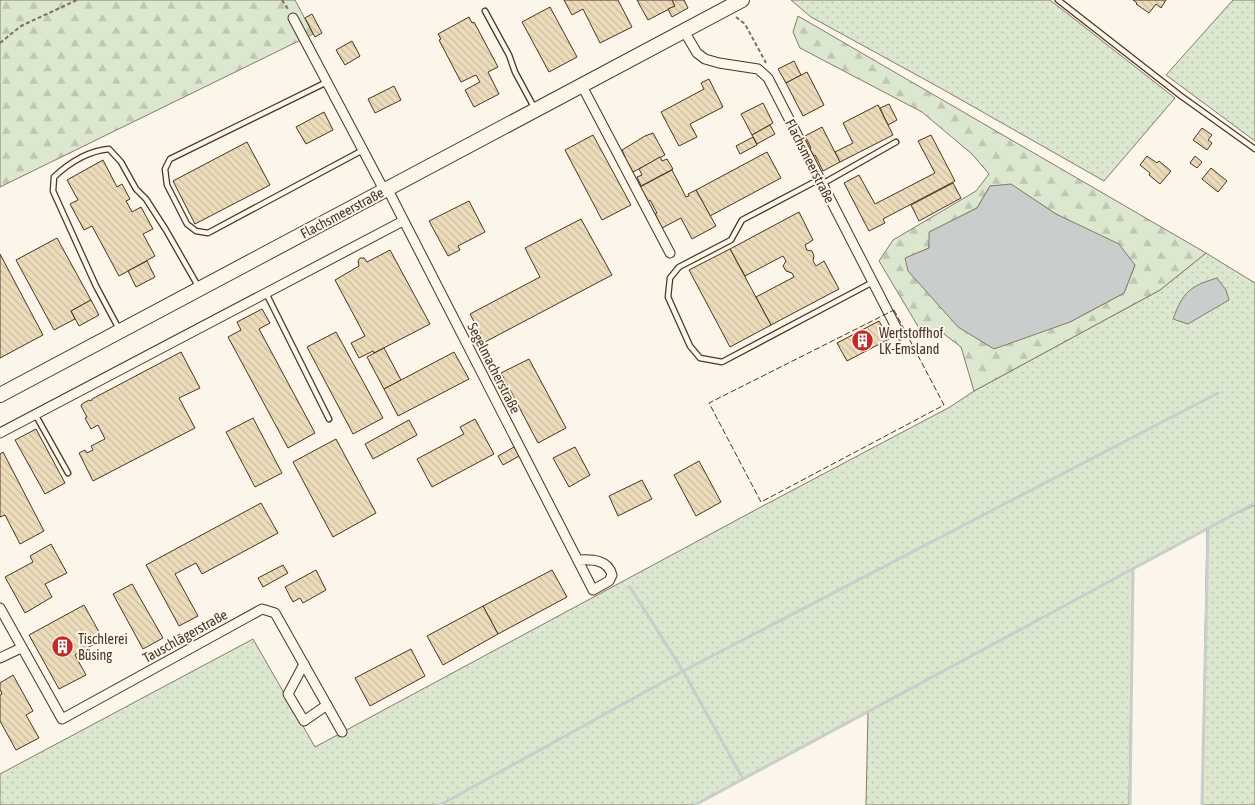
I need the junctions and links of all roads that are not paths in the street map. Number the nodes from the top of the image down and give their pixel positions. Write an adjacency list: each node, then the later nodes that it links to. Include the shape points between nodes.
1 (1058, 0): 10 (lane)
2 (730, 4): 5 (street, Flachsmeerstraße)
3 (485, 11): 8 (lane)
4 (292, 18): 6 (street, Segelmacherstraße)
5 (684, 31): 7 (street, Flachsmeerstraße); 12 (street, Flachsmeerstraße, via 697,53 705,59 758,70 768,78)
6 (327, 82): 11 (street, Segelmacherstraße); 11 (lane, via 170,159 165,169 167,185 187,224 196,231 208,233)
7 (582, 86): 8 (street, Flachsmeerstraße); 15 (street)
8 (535, 110): 13 (street, Flachsmeerstraße)
9 (896, 142): 12 (lane)
10 (1255, 149)
11 (363, 150): 13 (street, Segelmacherstraße)
12 (821, 181): 16 (street, Flachsmeerstraße); 16 (lane, via 742,220 731,240 673,273 668,297 690,346 700,358 722,362)
13 (386, 189): 14 (street, Segelmacherstraße); 17 (street, Flachsmeerstraße)
14 (403, 221): 18 (street); 26 (street, Segelmacherstraße)
15 (670, 253)
16 (873, 282): 20 (street, Flachsmeerstraße)
17 (199, 288): 19 (street, Flachsmeerstraße); 19 (lane, via 121,162 109,150 94,150 66,165 54,177 53,191 96,286)
18 (266, 293): 22 (street); 23 (lane)
19 (120, 330): 21 (street, Flachsmeerstraße)
20 (900, 334)
21 (0, 395)
22 (35, 414): 24 (street); 25 (lane)
23 (328, 419)
24 (0, 432)
25 (68, 473)
26 (578, 560)
27 (0, 608): 28 (street, Tauschlägerstraße)
28 (21, 648): 29 (street); 30 (street, Tauschlägerstraße, via 62,719 262,610 275,613)
29 (0, 658)
30 (304, 664): 31 (street, Tauschlägerstraße); 31 (street, via 288,694 304,721)
31 (327, 705): 32 (street, Tauschlägerstraße)
32 (342, 732)

